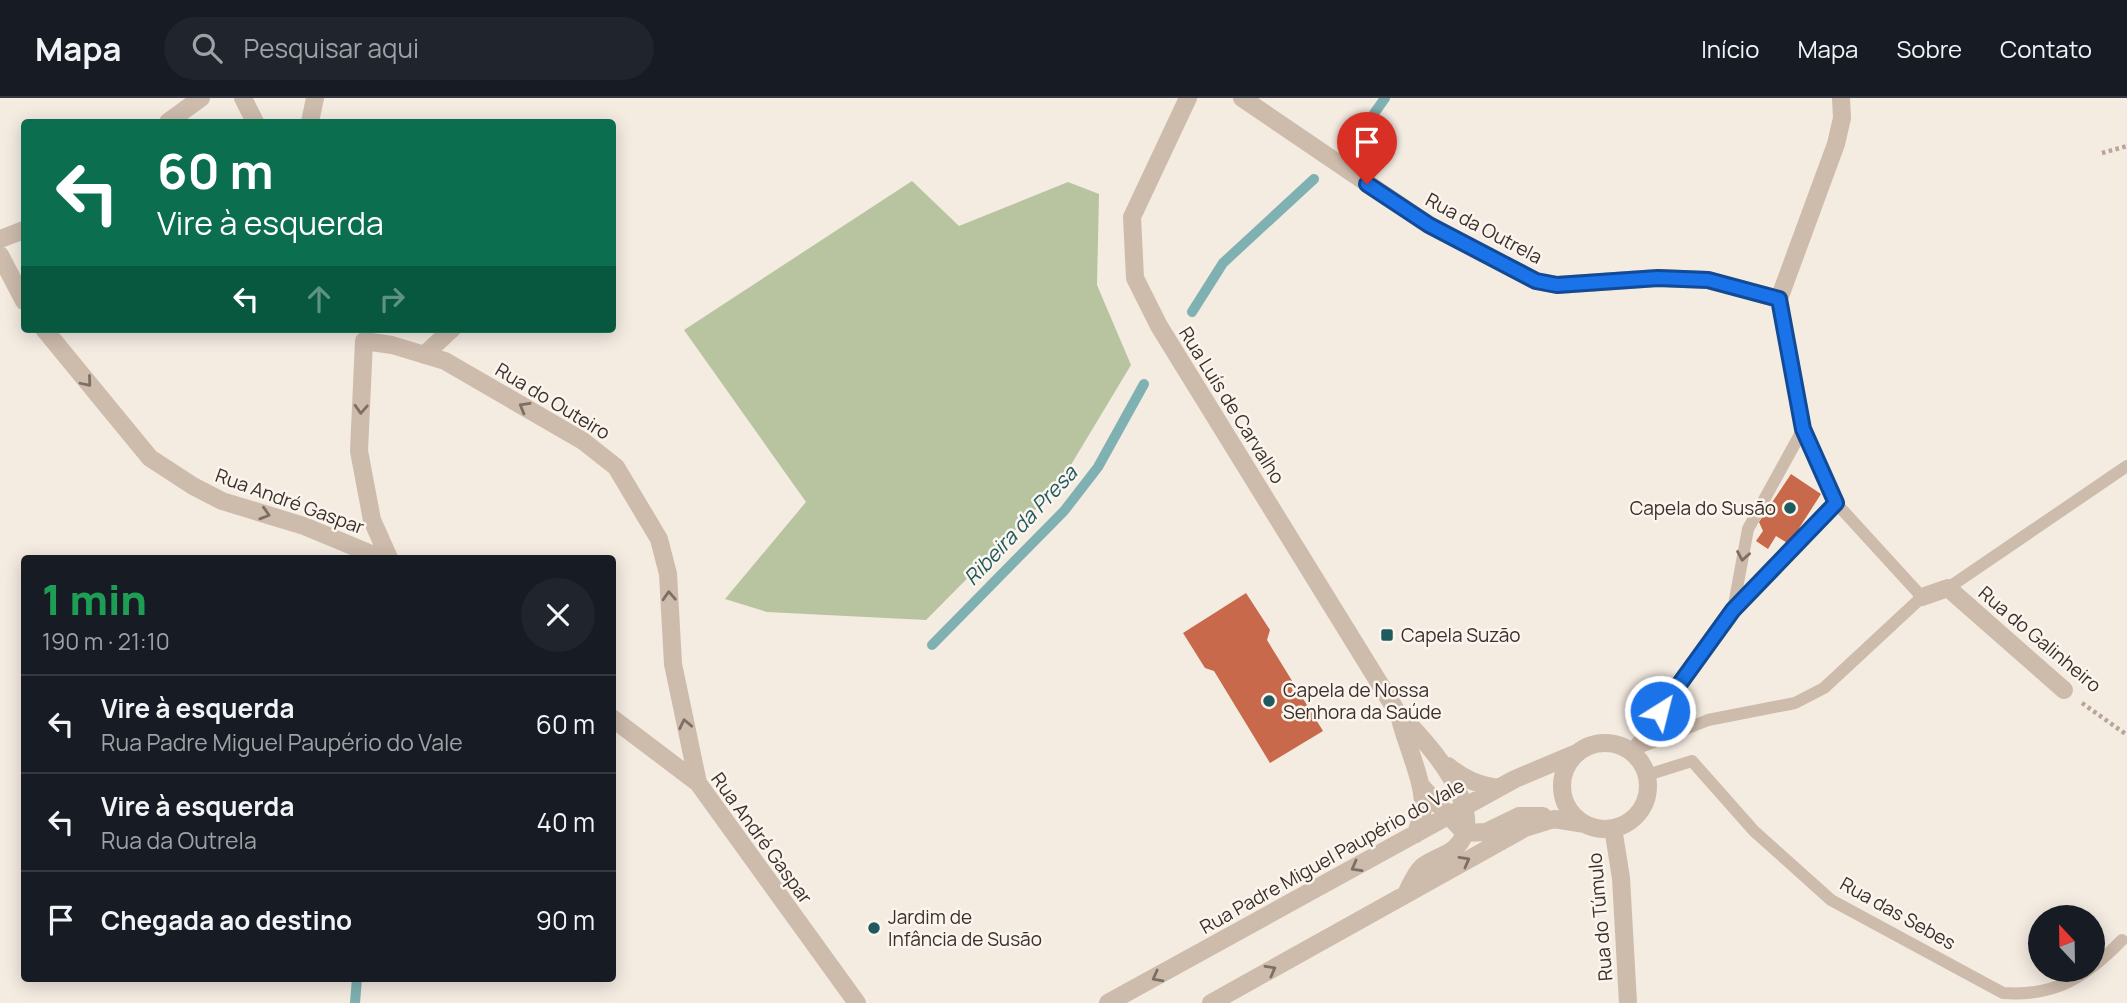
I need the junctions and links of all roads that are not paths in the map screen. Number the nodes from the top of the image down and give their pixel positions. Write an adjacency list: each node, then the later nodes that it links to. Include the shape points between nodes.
1 (201, 98): 7 (street)
2 (243, 98): 8 (street)
3 (314, 98): 9 (street)
4 (1188, 98): 28 (street, Rua Luís de Carvalho, via 1132,217 1135,278 1159,326)
5 (1242, 98): 14 (street, Rua da Outrela, via 1429,225 1536,281 1557,285 1658,278 1708,280)
6 (1841, 98): 14 (street, via 1836,144)
7 (172, 119)
8 (254, 119)
9 (310, 119)
10 (21, 231): 11 (street)
11 (0, 239)
12 (0, 255): 13 (street)
13 (21, 295)
14 (1779, 299): 19 (lane)
15 (47, 333): 22 (street, Rua André Gaspar, one-way to 22, via 150,458 222,501 304,526)
16 (448, 333): 18 (street)
17 (361, 335): 18 (street, Rua do Outeiro); 23 (street, one-way to 23, via 359,452 372,520)
18 (424, 355): 34 (street, Rua do Outeiro, one-way to 18, via 673,664 668,574 659,539 616,467 583,441 445,361)
19 (1803, 429): 21 (lane); 26 (lane, one-way to 26, via 1748,529)
20 (2127, 466): 24 (lane)
21 (1836, 503): 25 (lane); 26 (lane)
22 (374, 555)
23 (388, 555)
24 (1948, 588): 25 (street, Rua do Galinheiro); 27 (street, Rua do Galinheiro)
25 (1922, 597): 30 (lane, via 1824,688 1795,703 1708,720)
26 (1733, 610): 30 (lane)
27 (2064, 690)
28 (1399, 715): 32 (street, Rua Luís de Carvalho); 35 (street, Rua Luís de Carvalho)
29 (616, 722): 34 (street, Rua André Gaspar)
30 (1631, 751): 31 (street, Rua Padre Miguel Paupério do Vale, via 1605,743); 33 (street)
31 (1579, 752): 36 (street, Rua Padre Miguel Paupério do Vale); 40 (street, via 1569,762 1562,789 1574,815)
32 (1445, 764): 36 (street, Rua Luís de Carvalho, via 1463,778); 37 (street, Rua Luís de Carvalho)
33 (1647, 775): 41 (street, via 1645,802 1626,824); 45 (lane, Rua das Sebes, via 1692,761 1754,831 1831,900 2003,993 2053,988 2093,970)
34 (698, 783): 46 (street, Rua André Gaspar)
35 (1421, 786): 38 (street, Rua Luís de Carvalho); 43 (street, Rua Luís de Carvalho, via 1423,808)
36 (1499, 788): 37 (street, Rua Padre Miguel Paupério do Vale)
37 (1463, 808): 38 (street, Rua Padre Miguel Paupério do Vale); 42 (street, Rua Luís de Carvalho)
38 (1447, 817): 42 (street, Rua Luís de Carvalho); 43 (street, Rua Padre Miguel Paupério do Vale)
39 (1554, 819): 40 (street); 42 (street, via 1537,814 1518,816 1486,832); 44 (street, one-way to 39, via 1525,828)
40 (1585, 824): 41 (street)
41 (1613, 828): 49 (street, Rua do Túmulo, via 1621,878)
42 (1465, 833): 44 (street, via 1456,847 1420,868)
43 (1416, 834): 47 (street, Rua Padre Miguel Paupério do Vale, one-way to 47)
44 (1406, 894): 48 (street, one-way to 44)
45 (2122, 940)
46 (857, 1003)
47 (1108, 1003)
48 (1211, 1003)
49 (1628, 1003)

